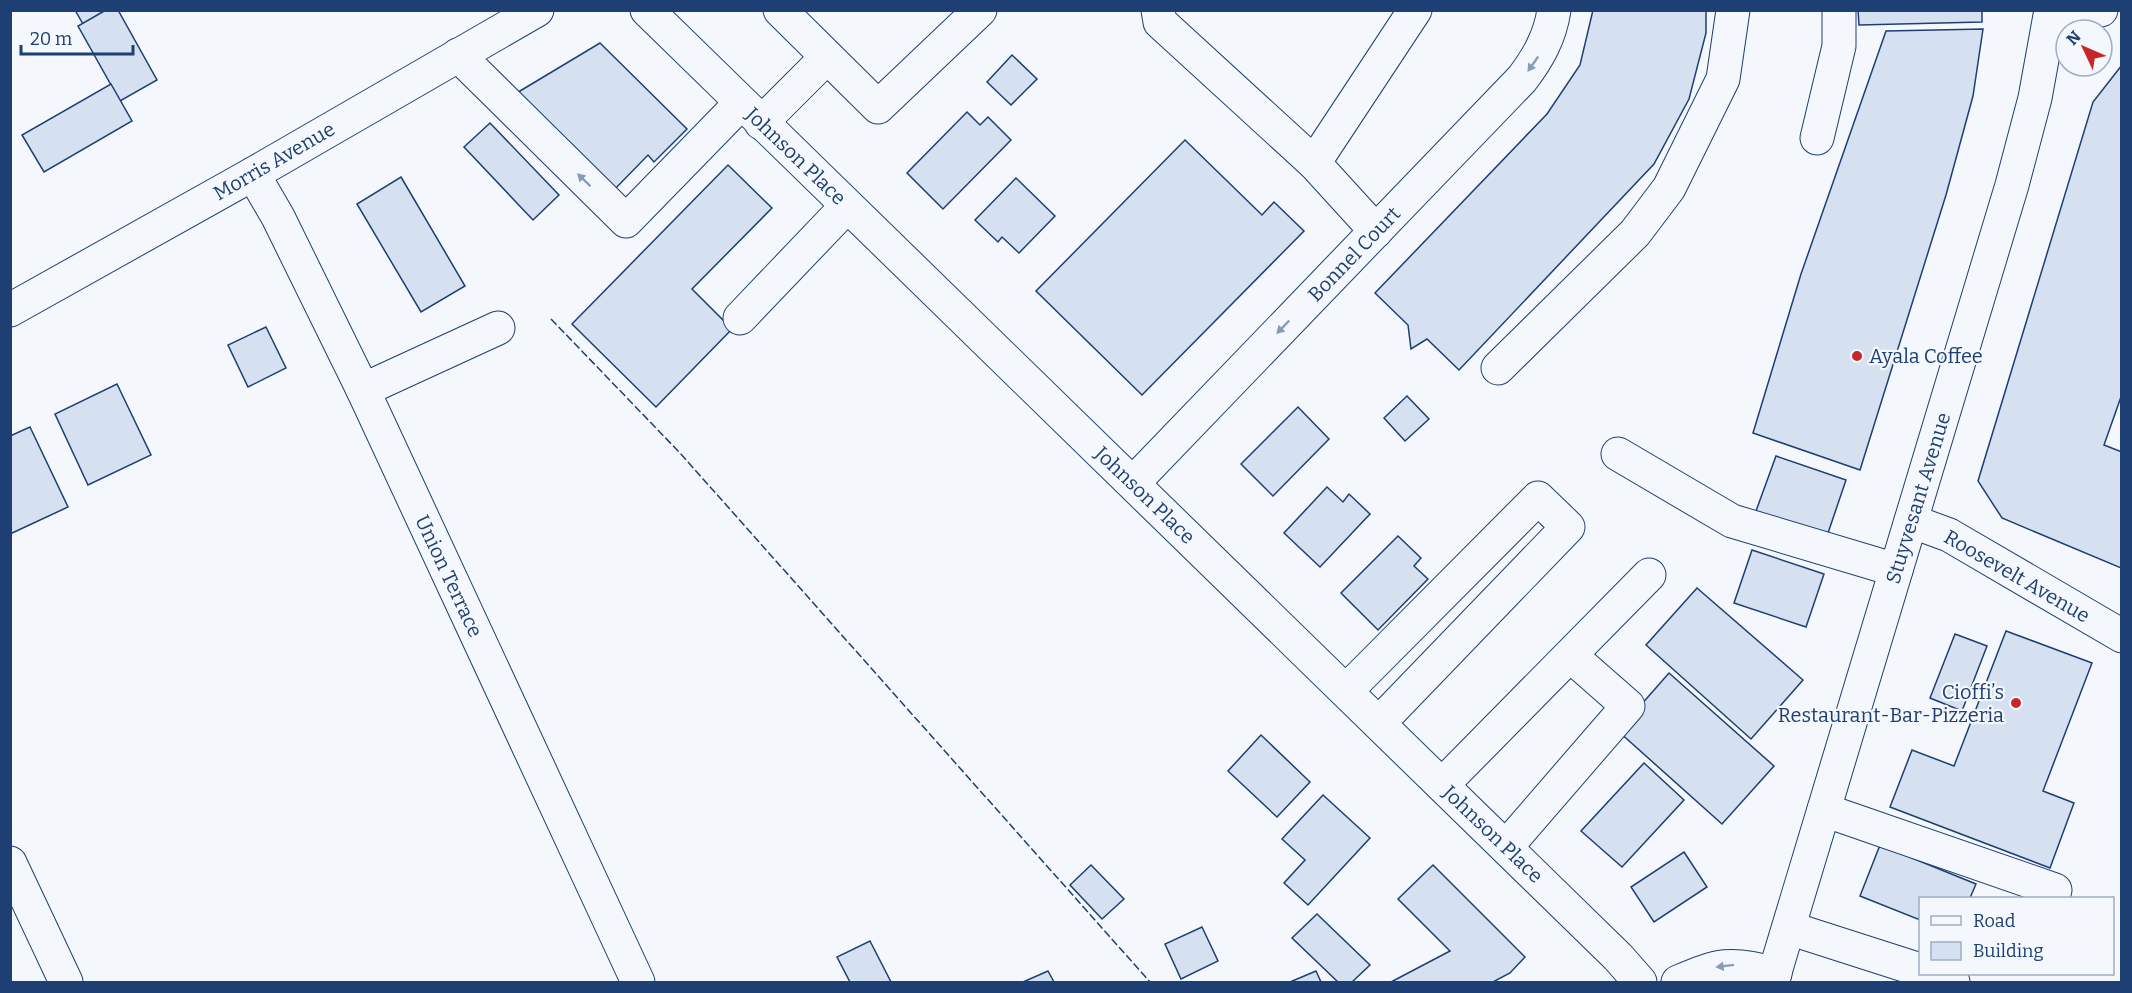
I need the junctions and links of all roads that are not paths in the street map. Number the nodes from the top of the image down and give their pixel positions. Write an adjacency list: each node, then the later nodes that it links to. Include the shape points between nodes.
1 (537, 10): 12 (street, Morris Avenue)
2 (647, 10): 14 (street, Johnson Place)
3 (780, 10): 13 (street)
4 (980, 10): 13 (street, via 878,107)
5 (1158, 10): 16 (street, via 1164,26)
6 (1415, 10): 16 (street)
7 (1554, 10): 19 (street, Bonnel Court, one-way to 19, via 1538,58 1522,79)
8 (1733, 10): 23 (street, via 1723,79 1669,188 1635,233)
9 (1839, 10): 15 (street, via 1839,46)
10 (2101, 10): 11 (street)
11 (2051, 11): 27 (street, Stuyvesant Avenue, via 2023,147)
12 (458, 55): 14 (street, one-way to 12, via 626,221); 17 (street, Morris Avenue)
13 (827, 57): 14 (street)
14 (751, 113): 18 (street, Johnson Place)
15 (1818, 138)
16 (1314, 163): 19 (street)
17 (253, 174): 20 (street, Morris Avenue); 24 (street, Union Terrace)
18 (847, 206): 21 (street); 26 (street, Johnson Place)
19 (1376, 231): 26 (street, Bonnel Court, one-way to 26)
20 (10, 310)
21 (740, 318)
22 (498, 328): 24 (street)
23 (1498, 368)
24 (363, 390): 46 (street, Union Terrace)
25 (1618, 454): 28 (street, via 1732,521)
26 (1133, 483): 34 (street, Johnson Place)
27 (1911, 521): 28 (street, Stuyvesant Avenue); 30 (street, Roosevelt Avenue, via 1951,536)
28 (1896, 570): 37 (street, Stuyvesant Avenue)
29 (1649, 575): 32 (street)
30 (2121, 636)
31 (1382, 654): 33 (street); 33 (street, via 1538,498 1568,527); 34 (street)
32 (1571, 656): 36 (street); 38 (street, via 1628,706)
33 (1414, 686): 35 (street)
34 (1346, 691): 35 (street, Johnson Place)
35 (1379, 723): 36 (street, Johnson Place)
36 (1442, 784): 38 (street, Johnson Place)
37 (1824, 810): 40 (street); 41 (street, Stuyvesant Avenue)
38 (1506, 847): 47 (street, Johnson Place)
39 (10, 862): 45 (street)
40 (2055, 890)
41 (1788, 928): 42 (street); 44 (street, Stuyvesant Avenue)
42 (1919, 970)
43 (1933, 975): 49 (street)
44 (1773, 978): 48 (street, one-way to 48, via 1734,965 1715,967)
45 (66, 982)
46 (638, 982)
47 (1640, 982)
48 (1678, 982)
49 (1953, 982)

